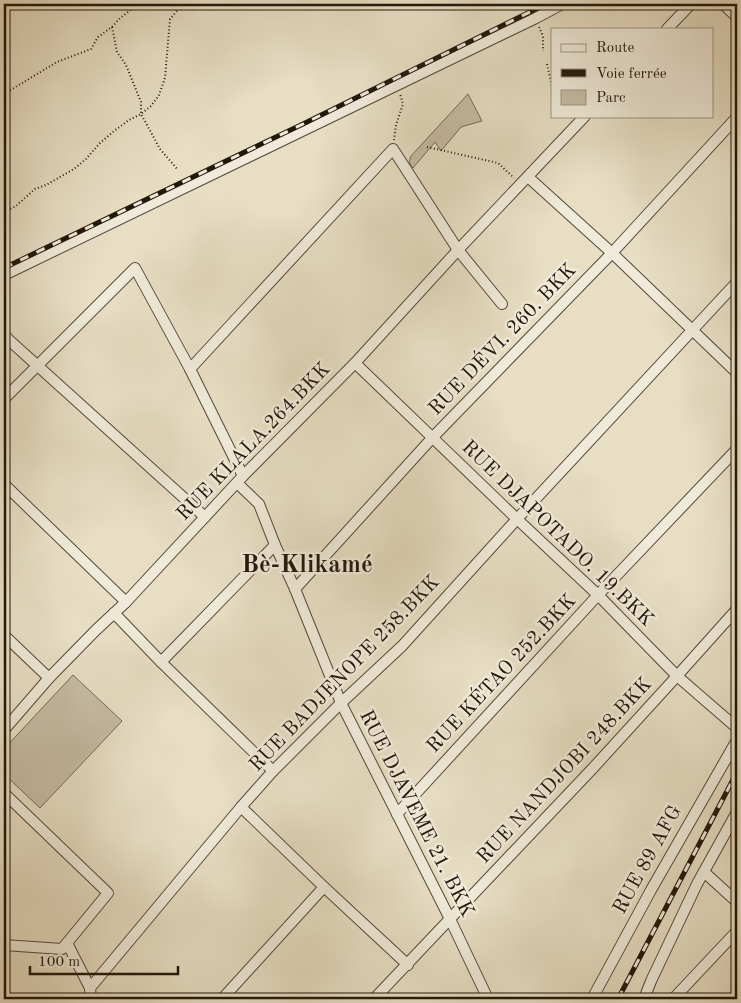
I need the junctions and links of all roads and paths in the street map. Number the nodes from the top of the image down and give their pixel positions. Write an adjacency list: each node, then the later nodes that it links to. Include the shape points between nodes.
1 (139, 4): 7 (path)
2 (183, 4): 15 (path, via 170,19 165,78 159,95)
3 (562, 4): 25 (street)
4 (691, 4): 8 (street)
5 (723, 4): 6 (street)
6 (737, 17)
7 (112, 26): 13 (path, via 98,37 91,49 58,62); 15 (path, via 117,52 126,64 141,102)
8 (669, 28)
9 (543, 36): 10 (path)
10 (543, 51)
11 (547, 64): 12 (path)
12 (551, 82)
13 (4, 94)
14 (404, 104): 19 (path, via 396,125)
15 (141, 114): 20 (path, via 160,149); 22 (path, via 114,131 74,169 35,189)
16 (737, 117): 24 (street, RUE DÉVI. 260. BKK)
17 (583, 118): 21 (street, RUE KLALA.264.BKK)
18 (427, 147): 21 (path, via 498,163)
19 (393, 149): 23 (street); 32 (street)
20 (178, 170)
21 (524, 180): 23 (street, RUE KLALA.264.BKK); 24 (street)
22 (4, 212)
23 (458, 250): 27 (street); 30 (street, RUE KLALA.264.BKK)
24 (612, 253): 28 (street); 35 (street, RUE DÉVI. 260. BKK)
25 (4, 275)
26 (737, 282): 28 (street, RUE BADJENOPE 258.BKK)
27 (502, 304)
28 (692, 330): 33 (street); 40 (street, RUE BADJENOPE 258.BKK)
29 (4, 334): 31 (street)
30 (355, 362): 35 (street, RUE DJAPOTADO. 19.BKK); 37 (street, RUE KLALA.264.BKK)
31 (37, 365): 32 (street, RUE DJAVEME 21. BKK, via 135,268); 34 (street); 39 (street)
32 (190, 369): 37 (street, RUE DJAVEME 21. BKK)
33 (737, 373)
34 (4, 399)
35 (433, 437): 40 (street, RUE DJAPOTADO. 19.BKK); 42 (street, RUE DÉVI. 260. BKK)
36 (737, 449): 43 (street, RUE KÉTAO 252.BKK)
37 (240, 480): 39 (street, RUE KLALA.264.BKK); 41 (street, RUE DJAVEME 21. BKK, via 259,504)
38 (4, 484): 44 (street)
39 (205, 517): 44 (street, RUE KLALA.264.BKK)
40 (516, 518): 43 (street, RUE DJAPOTADO. 19.BKK); 51 (street, RUE BADJENOPE 258.BKK, via 402,646)
41 (275, 545): 42 (street, RUE DJAVEME 21. BKK); 48 (street)
42 (296, 589): 51 (street, RUE DJAVEME 21. BKK)
43 (598, 595): 49 (street, RUE DJAPOTADO. 19.BKK); 59 (street, RUE KÉTAO 252.BKK)
44 (126, 602): 46 (street, RUE KLALA.264.BKK)
45 (737, 609): 49 (street, RUE NANDJOBI 248.BKK)
46 (114, 613): 48 (street); 50 (street, RUE KLALA.264.BKK)
47 (4, 635): 50 (street)
48 (161, 662): 55 (street)
49 (677, 676): 52 (street, RUE DJAPOTADO. 19.BKK); 63 (street, RUE NANDJOBI 248.BKK)
50 (50, 678): 53 (street, RUE KLALA.264.BKK)
51 (341, 703): 55 (street, RUE BADJENOPE 258.BKK); 59 (street, RUE DJAVEME 21. BKK)
52 (737, 728)
53 (4, 730)
54 (737, 740): 73 (street, RUE 89 AFG, via 650,890)
55 (273, 771): 57 (street, RUE BADJENOPE 258.BKK)
56 (4, 793): 65 (street, via 108,893)
57 (241, 806): 61 (street); 68 (street, RUE BADJENOPE 258.BKK)
58 (737, 812): 60 (street)
59 (397, 814): 63 (street, RUE DJAVEME 21. BKK)
60 (704, 872): 62 (street); 74 (street)
61 (324, 887): 67 (street); 70 (street)
62 (737, 902)
63 (450, 919): 67 (street, RUE NANDJOBI 248.BKK); 72 (street, RUE DJAVEME 21. BKK)
64 (737, 932): 75 (street)
65 (67, 943): 66 (street, via 62,949); 68 (street)
66 (4, 945)
67 (408, 964): 71 (street, RUE NANDJOBI 248.BKK)
68 (90, 988): 69 (street)
69 (91, 999)
70 (222, 999)
71 (374, 999)
72 (488, 999)
73 (592, 999)
74 (644, 999)
75 (673, 999)

